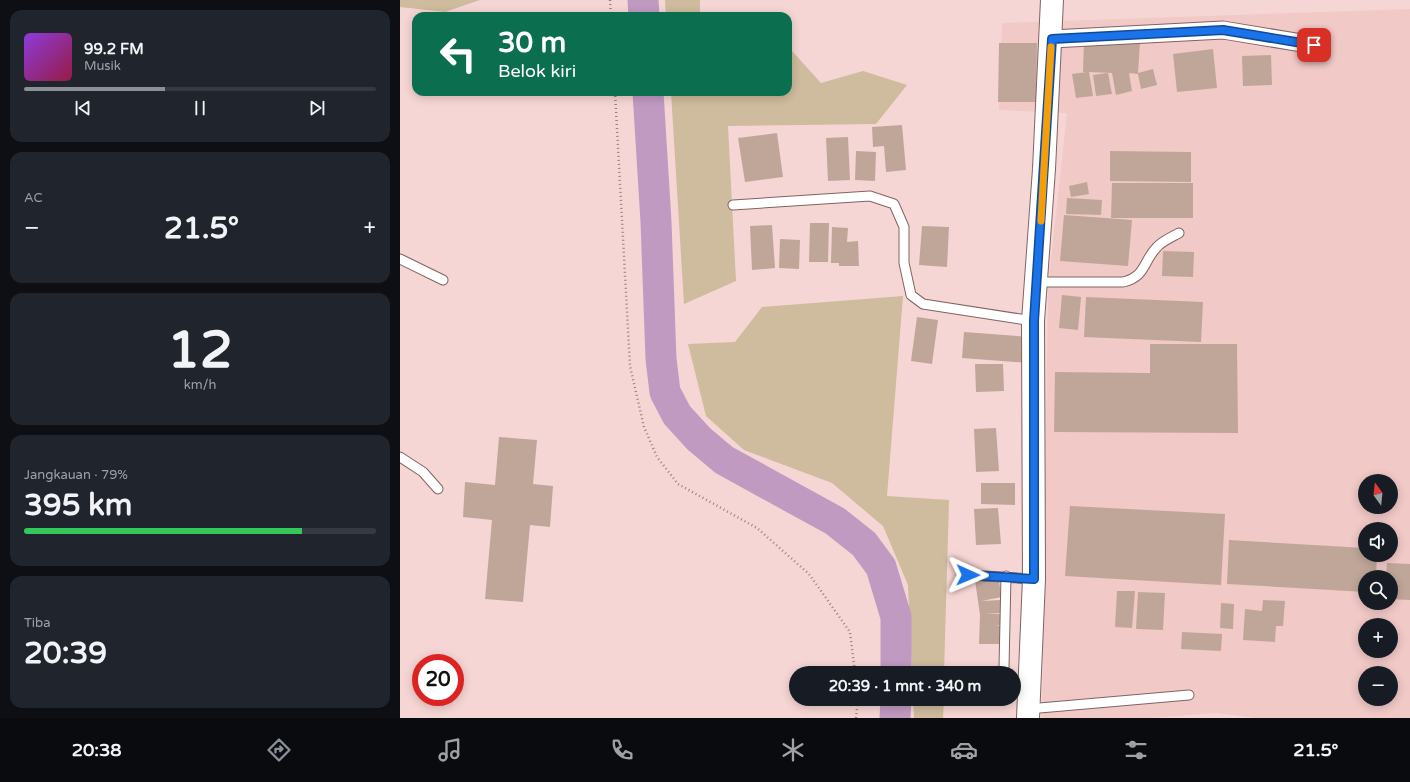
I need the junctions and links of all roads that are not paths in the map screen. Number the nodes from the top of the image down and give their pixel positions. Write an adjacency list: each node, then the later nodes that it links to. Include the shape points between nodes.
1 (1052, 0): 2 (street)
2 (1052, 39): 3 (street, via 1223,30); 8 (street)
3 (1314, 45)
4 (733, 205): 9 (lane, via 870,196 880,198 894,204 904,227 904,263 911,295 923,304)
5 (1179, 233): 8 (lane, via 1158,246 1142,272 1133,280)
6 (400, 260): 7 (lane)
7 (443, 280)
8 (1036, 282): 9 (street)
9 (1034, 321): 14 (street)
10 (400, 456): 11 (lane, via 423,472)
11 (438, 489)
12 (968, 575): 13 (lane)
13 (1006, 576): 14 (lane); 15 (lane)
14 (1034, 579): 17 (street)
15 (1004, 666)
16 (1189, 695): 17 (lane)
17 (1028, 713)

